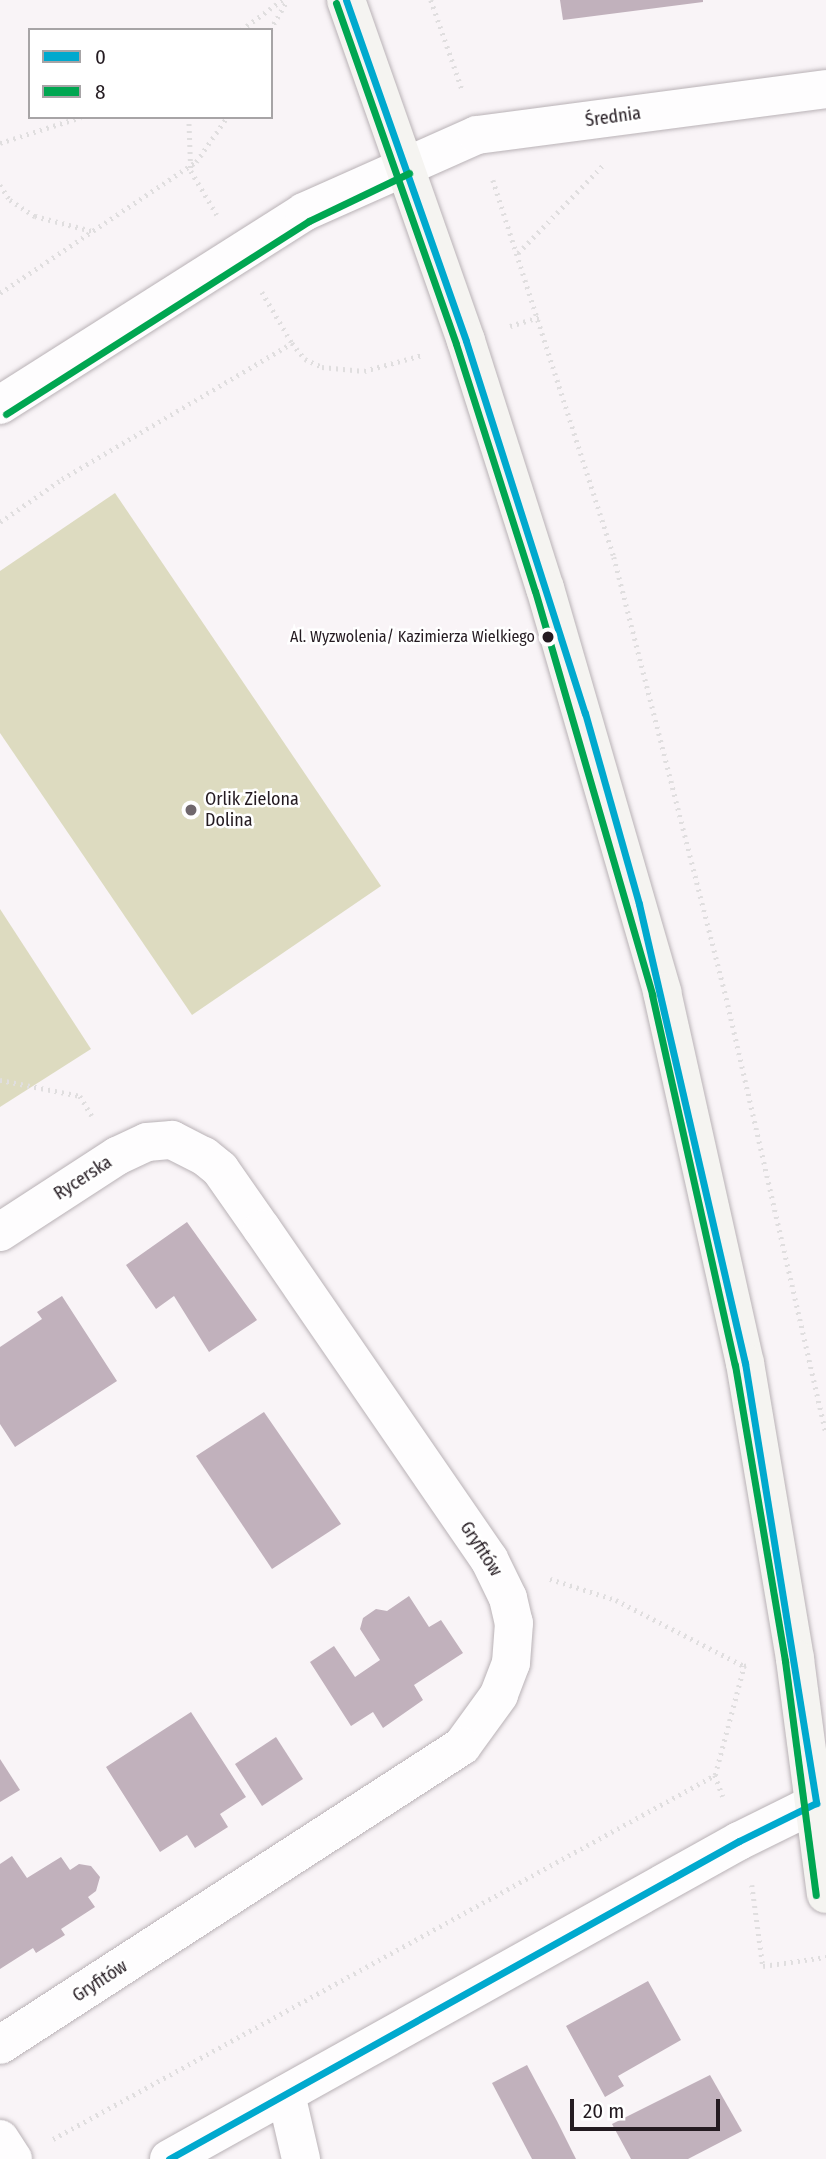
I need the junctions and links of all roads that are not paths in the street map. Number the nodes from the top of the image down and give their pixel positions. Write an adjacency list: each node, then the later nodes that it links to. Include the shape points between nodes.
1 (346, 0): 3 (street)
2 (826, 89): 3 (street, Średnia, via 477,135)
3 (404, 164): 4 (street, Średnia, via 304,212); 7 (street, via 585,713 665,1005 745,1363)
4 (0, 405)
5 (172, 1140): 6 (street, Rycerska, via 147,1142 117,1156); 9 (street, Gryfitów, via 188,1145 220,1169 489,1559 508,1598 514,1623 511,1663 483,1723 462,1746)
6 (0, 1232)
7 (821, 1800): 8 (street); 10 (street, via 739,1841)
8 (826, 1894)
9 (0, 2045)
10 (286, 2094): 13 (street); 14 (street)
11 (0, 2139): 12 (street)
12 (27, 2152)
13 (169, 2159)
14 (302, 2159)

